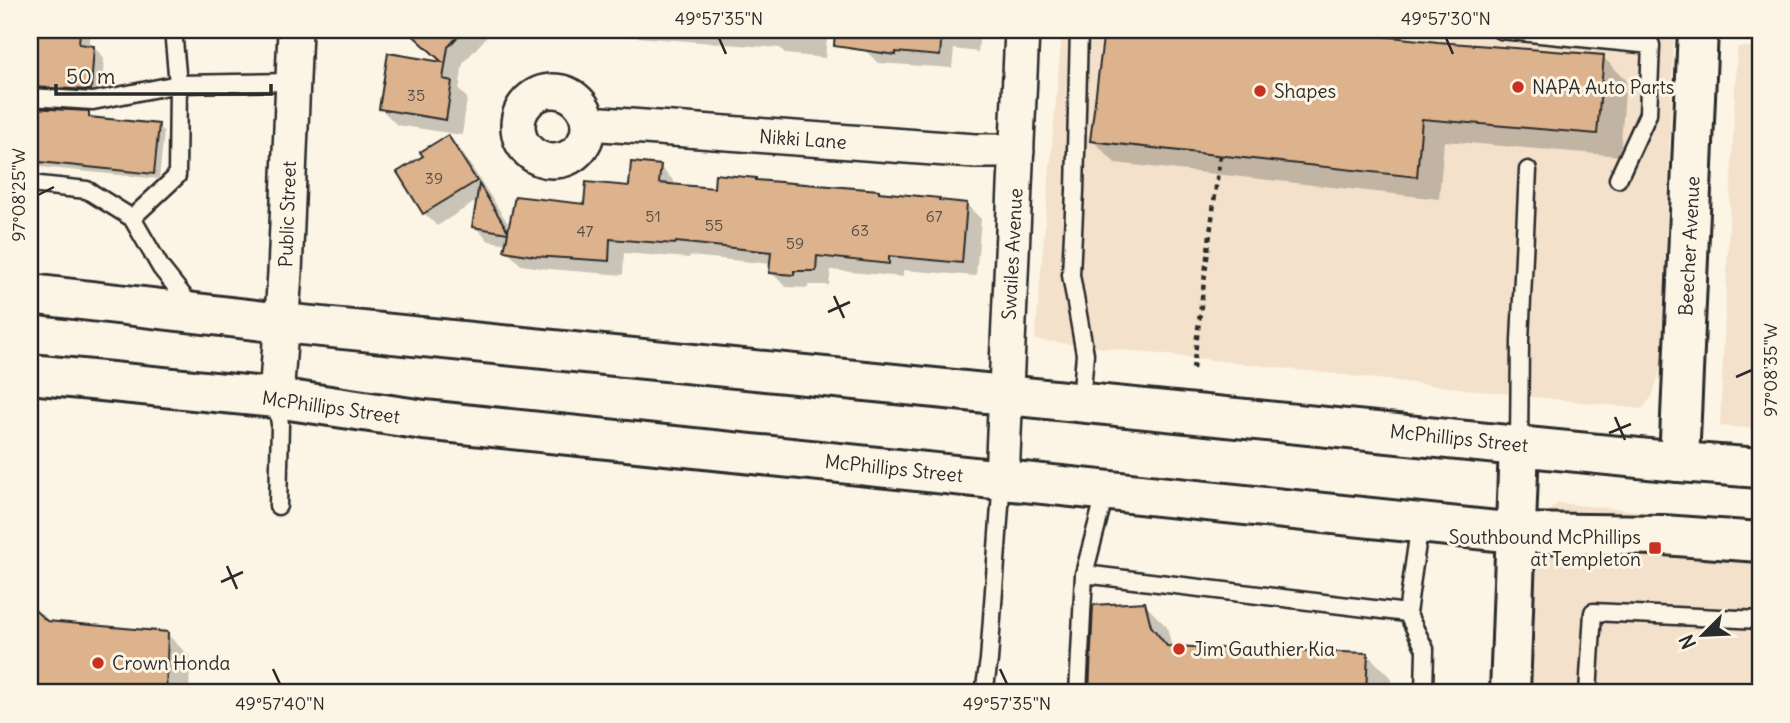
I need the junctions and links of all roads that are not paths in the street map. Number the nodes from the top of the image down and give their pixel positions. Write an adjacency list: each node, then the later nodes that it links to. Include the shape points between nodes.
1 (173, 30): 8 (lane)
2 (295, 30): 7 (street, Public Street)
3 (1022, 30): 11 (street, Swailes Avenue)
4 (1079, 30): 22 (lane, via 1071,275 1085,354)
5 (1500, 30): 13 (lane, via 1651,45 1648,114)
6 (1698, 30): 24 (main road, Beecher Avenue)
7 (293, 82): 8 (lane); 18 (street, Public Street)
8 (178, 84): 9 (lane, via 93,102); 15 (lane, via 177,176)
9 (30, 97)
10 (589, 123): 11 (street, Nikki Lane)
11 (1017, 151): 20 (street, Swailes Avenue)
12 (1528, 170): 23 (lane)
13 (1618, 179)
14 (30, 184): 15 (lane, via 87,190)
15 (132, 218): 17 (lane)
16 (30, 294): 17 (main road, McPhillips Street)
17 (197, 313): 18 (main road, McPhillips Street)
18 (282, 323): 20 (main road, McPhillips Street); 21 (street, Public Street)
19 (30, 374): 21 (main road, McPhillips Street)
20 (1006, 394): 22 (main road, McPhillips Street); 26 (street, Swailes Avenue)
21 (276, 398): 26 (main road, McPhillips Street, via 424,420); 28 (lane, via 280,424)
22 (1081, 402): 23 (main road, McPhillips Street)
23 (1519, 444): 24 (main road, McPhillips Street); 30 (main road)
24 (1679, 462): 25 (main road, McPhillips Street)
25 (1760, 468)
26 (1002, 478): 27 (main road, McPhillips Street); 35 (lane)
27 (1106, 490): 29 (main road, McPhillips Street); 32 (lane)
28 (278, 506)
29 (1420, 523): 30 (main road, McPhillips Street); 33 (lane)
30 (1516, 533): 31 (main road, McPhillips Street); 38 (main road)
31 (1760, 542)
32 (1084, 574): 33 (lane); 36 (lane)
33 (1407, 613): 37 (lane, via 1426,649)
34 (1760, 620): 39 (lane, via 1593,612)
35 (984, 693)
36 (1078, 693)
37 (1424, 693)
38 (1510, 693)
39 (1588, 693)

